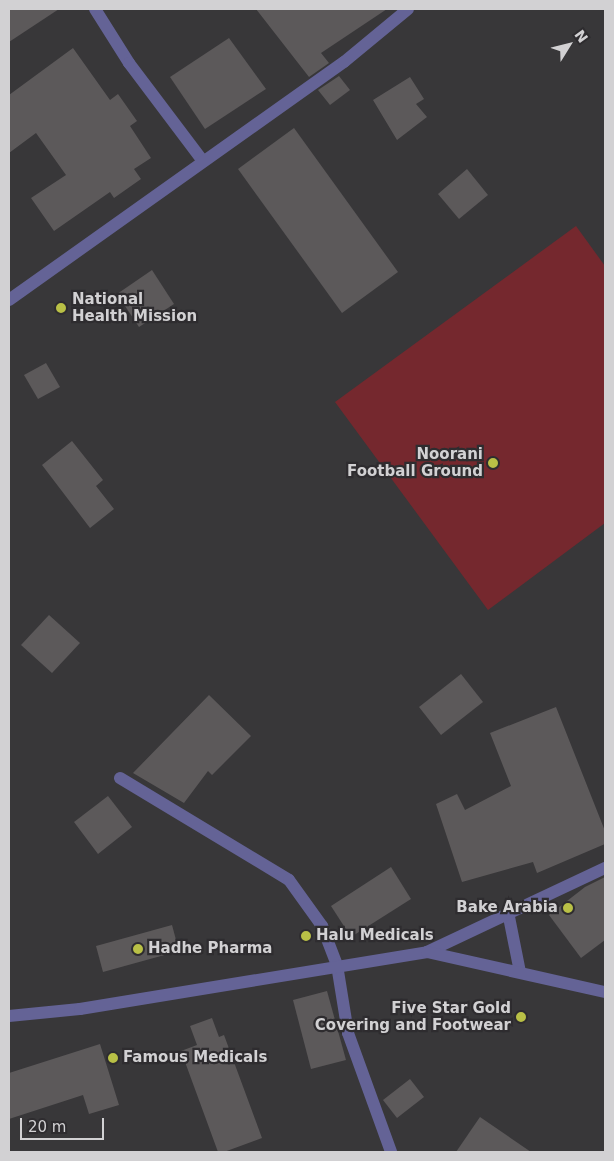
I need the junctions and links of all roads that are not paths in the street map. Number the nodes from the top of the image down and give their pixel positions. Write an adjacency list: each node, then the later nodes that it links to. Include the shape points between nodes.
1 (95, 9): 3 (street, via 129,63)
2 (408, 9): 3 (street, via 344,62)
3 (202, 160): 4 (street)
4 (9, 300)
5 (120, 778): 9 (street, via 289,880 322,926)
6 (605, 868): 7 (street)
7 (508, 912): 8 (street); 10 (street)
8 (427, 952): 9 (street); 10 (street)
9 (337, 966): 12 (street, via 80,1009); 13 (street, via 348,1033)
10 (520, 972): 11 (street)
11 (605, 992)
12 (9, 1016)
13 (391, 1152)

